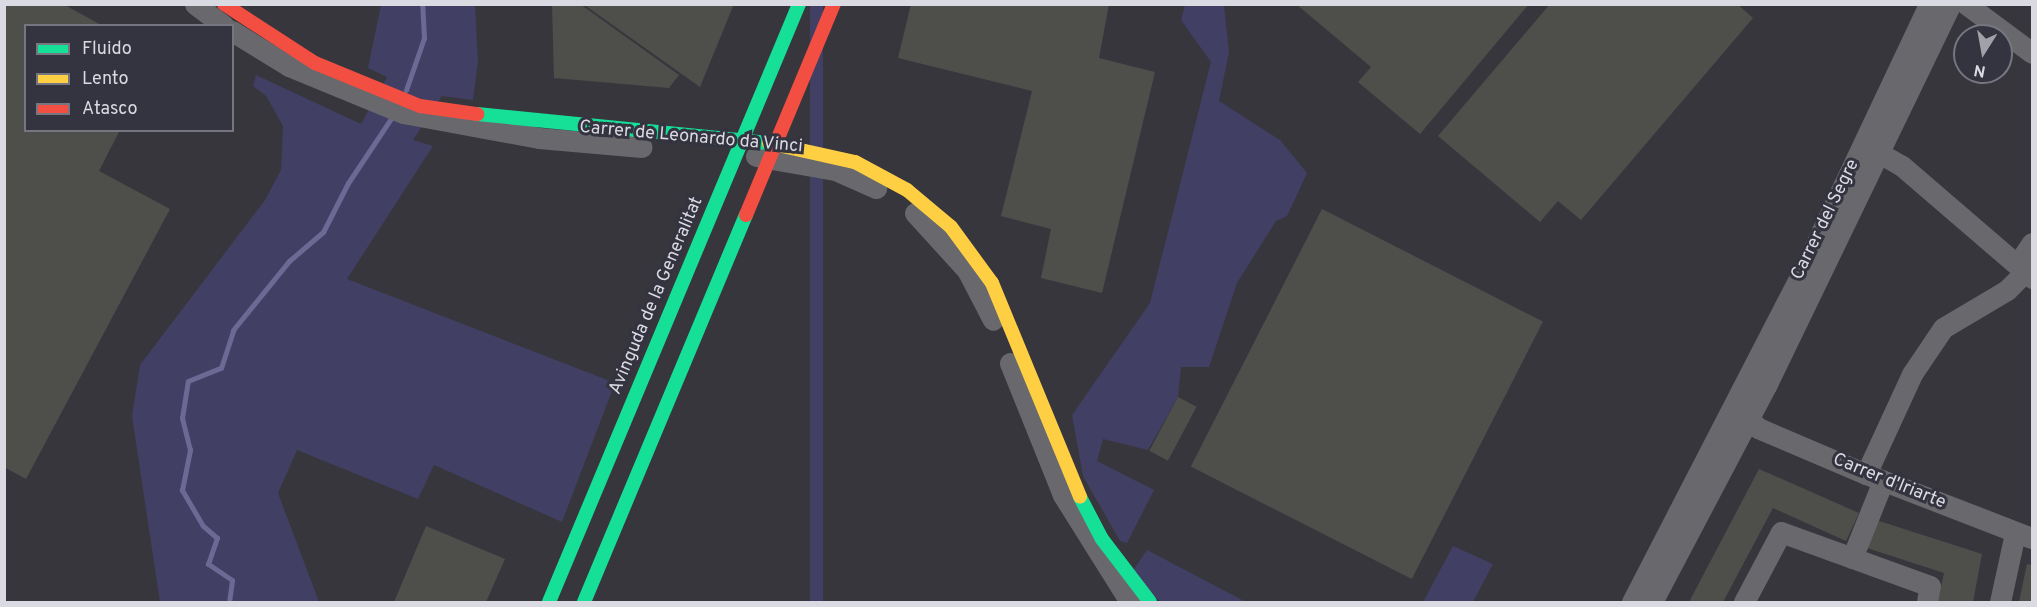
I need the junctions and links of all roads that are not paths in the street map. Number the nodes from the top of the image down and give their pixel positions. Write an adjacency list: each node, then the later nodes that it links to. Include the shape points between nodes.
1 (195, 4): 8 (street)
2 (224, 4): 11 (street)
3 (799, 4): 20 (street, Avinguda de la Generalitat)
4 (834, 4): 21 (street)
5 (1929, 4): 13 (street, Carrer del Segre)
6 (1951, 4): 13 (street, Carrer del Segre)
7 (1966, 4): 10 (street)
8 (221, 24)
9 (234, 32): 11 (street, Carrer de Leonardo da Vinci, via 289,66)
10 (2032, 53)
11 (376, 99): 12 (street, Carrer de Leonardo da Vinci)
12 (437, 115): 22 (street, Carrer de Leonardo da Vinci, via 539,138 794,160 852,176 892,197 946,243 983,297 1063,495); 23 (street, Carrer de Leonardo da Vinci, via 800,146 855,162 908,190 951,227 992,283 1077,492 1102,539)
13 (1870, 148): 15 (street); 16 (street, Carrer del Segre); 24 (street, Carrer del Segre)
14 (2032, 243): 15 (street)
15 (2026, 270): 17 (street, via 2007,290 1943,328 1912,375)
16 (1749, 419): 17 (street, Carrer d'Iriarte, via 1758,428); 25 (street, Carrer del Segre)
17 (1875, 478): 18 (street, Carrer d'Iriarte); 19 (street)
18 (2024, 536): 28 (street)
19 (1852, 558): 26 (street, via 1781,532); 27 (street, via 1930,586)
20 (549, 603)
21 (584, 603)
22 (1130, 603)
23 (1150, 603)
24 (1632, 603)
25 (1652, 603)
26 (1744, 603)
27 (1927, 603)
28 (2000, 603)

